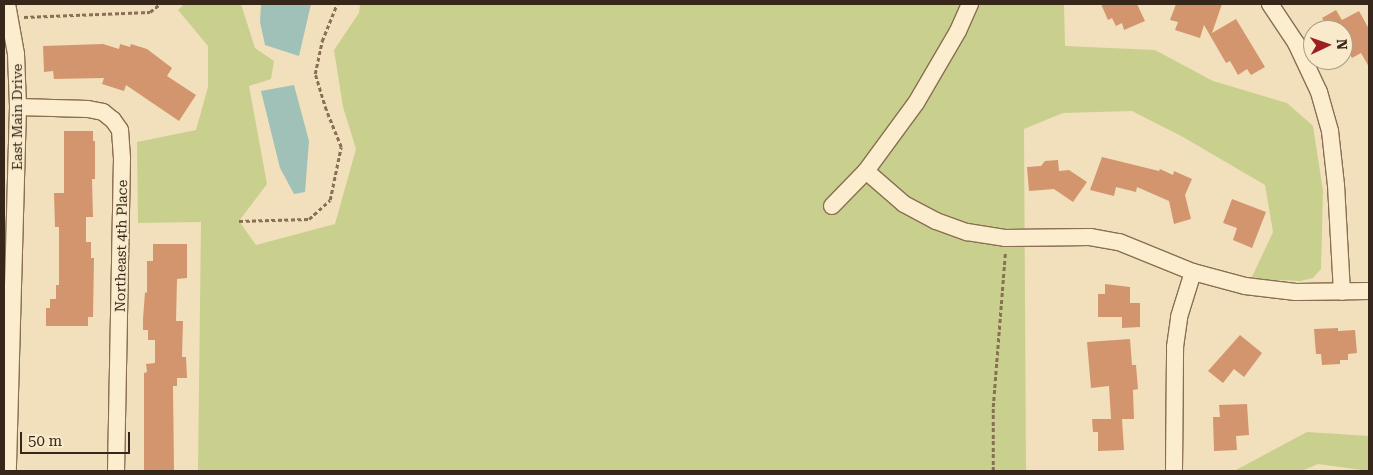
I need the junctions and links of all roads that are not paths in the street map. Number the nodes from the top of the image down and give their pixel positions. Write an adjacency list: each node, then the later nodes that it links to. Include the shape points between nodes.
1 (970, 4): 5 (street, via 916,103)
2 (1270, 4): 9 (street, via 1296,43 1319,92 1330,131)
3 (8, 10): 4 (street, East Main Drive, via 16,54)
4 (18, 107): 10 (street, East Main Drive); 11 (street, Northeast 4th Place, via 96,110 113,120 120,130)
5 (866, 172): 6 (street); 7 (street, via 904,204 936,221 967,232 1005,238 1090,237 1118,242)
6 (832, 206)
7 (1193, 272): 9 (street, via 1245,286 1296,292); 12 (street, via 1179,317 1175,347)
8 (1369, 291): 9 (street)
9 (1342, 292)
10 (8, 471)
11 (116, 471)
12 (1174, 471)

